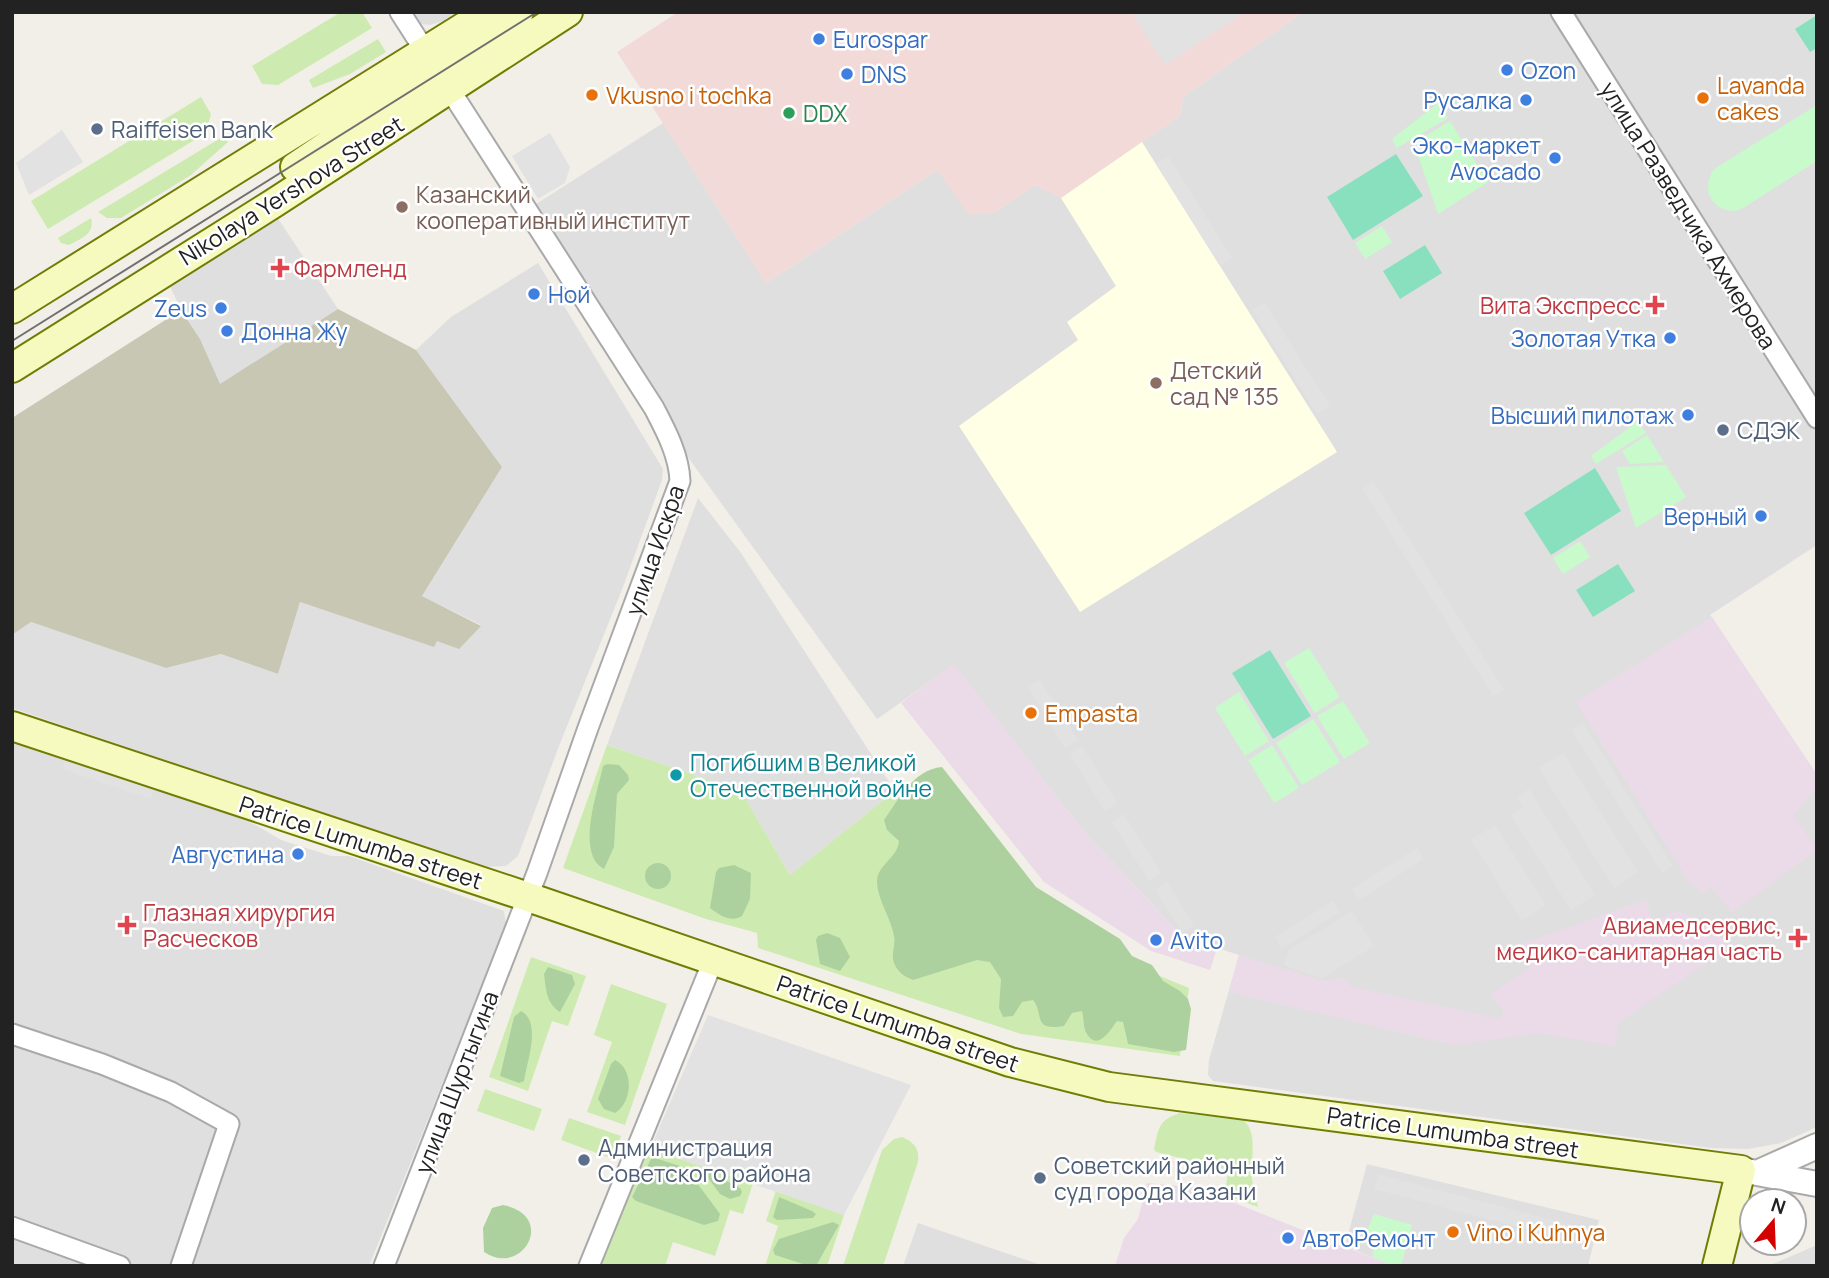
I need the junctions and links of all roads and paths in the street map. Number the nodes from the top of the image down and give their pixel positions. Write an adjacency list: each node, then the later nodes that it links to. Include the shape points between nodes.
1 (400, 12): 7 (street, улица Искра)
2 (488, 12): 7 (main road, Nikolaya Yershova Street)
3 (519, 12): 7 (main road)
4 (554, 12): 7 (main road)
5 (568, 12): 7 (main road, Nikolaya Yershova Street)
6 (1561, 12): 10 (street, улица Разведчика Ахмерова)
7 (437, 69): 8 (main road, Nikolaya Yershova Street, via 291,134); 9 (main road, Nikolaya Yershova Street, via 274,203); 12 (street, улица Искра, via 654,408 680,467 668,517)
8 (12, 309)
9 (12, 368)
10 (1817, 418)
11 (12, 726): 12 (main road, Patrice Lumumba street)
12 (528, 897): 13 (main road, Patrice Lumumba street); 21 (street, улица Шуртыгина)
13 (713, 961): 16 (main road, Patrice Lumumba street, via 1010,1062 1109,1087); 22 (street)
14 (12, 1034): 20 (street, via 171,1091 229,1124)
15 (1817, 1146): 16 (street)
16 (1749, 1172): 17 (street, Patrice Lumumba street); 23 (main road)
17 (1817, 1184)
18 (12, 1227): 19 (street)
19 (120, 1266)
20 (181, 1266)
21 (384, 1266)
22 (589, 1266)
23 (1717, 1266)

